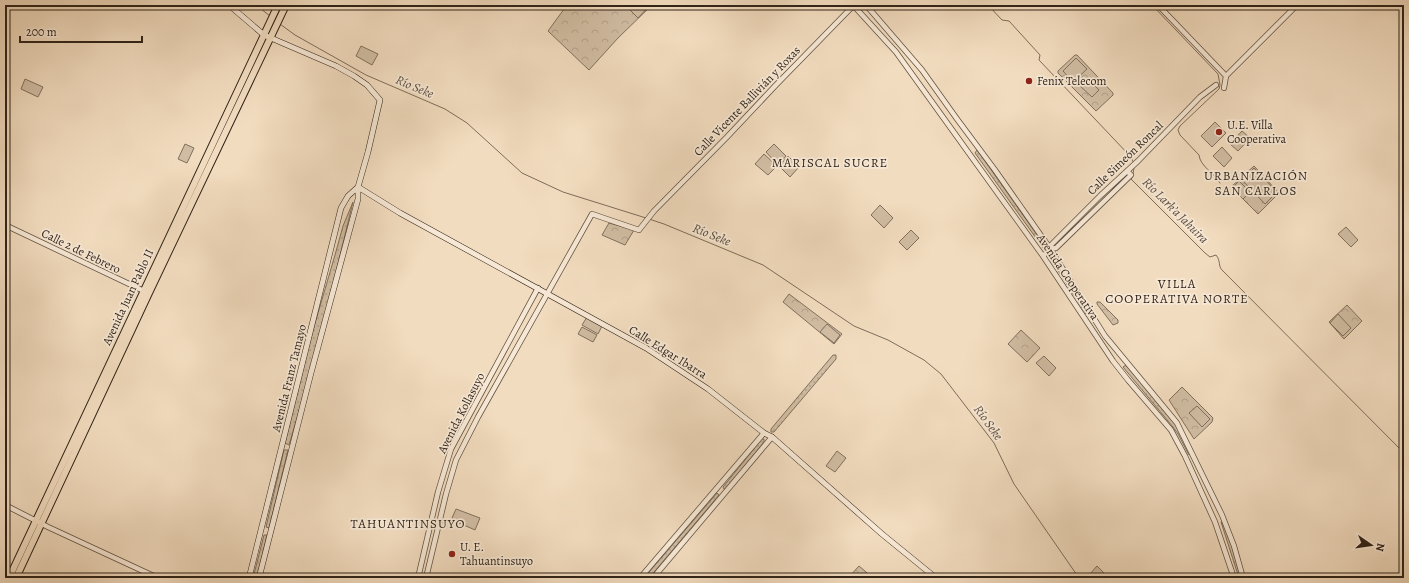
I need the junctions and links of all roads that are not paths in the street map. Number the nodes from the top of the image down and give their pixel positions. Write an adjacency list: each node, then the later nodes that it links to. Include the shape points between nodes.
1 (229, 5): 8 (main road)
2 (278, 5): 8 (highway, Avenida Juan Pablo II)
3 (286, 5): 9 (highway, Avenida Juan Pablo II)
4 (853, 5): 14 (street, Calle Vicente Ballivián y Roxas); 17 (street, Avenida Cooperativa, via 896,52)
5 (866, 5): 16 (street, Avenida Cooperativa, via 922,70)
6 (1158, 5): 10 (street)
7 (1297, 5): 10 (street)
8 (264, 35): 9 (main road); 19 (highway, Avenida Juan Pablo II)
9 (270, 38): 13 (main road, Avenida Franz Tamayo, via 354,76 367,85 380,100); 19 (highway, Avenida Juan Pablo II)
10 (1226, 76): 12 (street)
11 (1216, 85): 16 (street, Calle Simeón Roncal, via 1200,97 1056,248)
12 (1224, 88)
13 (358, 187): 18 (main road, Calle Edgar Ibarra, via 400,213); 28 (main road, Avenida Franz Tamayo, via 348,196 342,208); 29 (main road, Avenida Franz Tamayo, via 358,199)
14 (645, 222): 20 (street, Avenida Kollasuyo, via 639,230 592,214)
15 (5, 225): 19 (street, Calle 2 de Febrero)
16 (1050, 248): 17 (street, Calle Simeón Roncal); 36 (street, Avenida Cooperativa, via 1105,336 1177,423 1222,515)
17 (1043, 256): 35 (street, Avenida Cooperativa, via 1117,366 1171,430 1215,522)
18 (538, 288): 20 (main road, Calle Edgar Ibarra); 30 (street, Avenida Kollasuyo, via 451,449)
19 (146, 292): 24 (highway, Avenida Juan Pablo II)
20 (547, 294): 21 (main road, Calle Edgar Ibarra, via 613,329 678,369); 31 (street, Avenida Kollasuyo, via 456,460)
21 (764, 433): 22 (main road, Calle Edgar Ibarra); 32 (street)
22 (772, 438): 33 (street); 34 (main road, Calle Edgar Ibarra)
23 (5, 505): 24 (street)
24 (39, 522): 25 (highway, Avenida Juan Pablo II); 26 (highway, Avenida Juan Pablo II); 27 (street)
25 (9, 578)
26 (16, 578)
27 (158, 578)
28 (249, 578)
29 (259, 578)
30 (418, 578)
31 (426, 578)
32 (640, 578)
33 (653, 578)
34 (936, 578)
35 (1234, 578)
36 (1243, 578)

